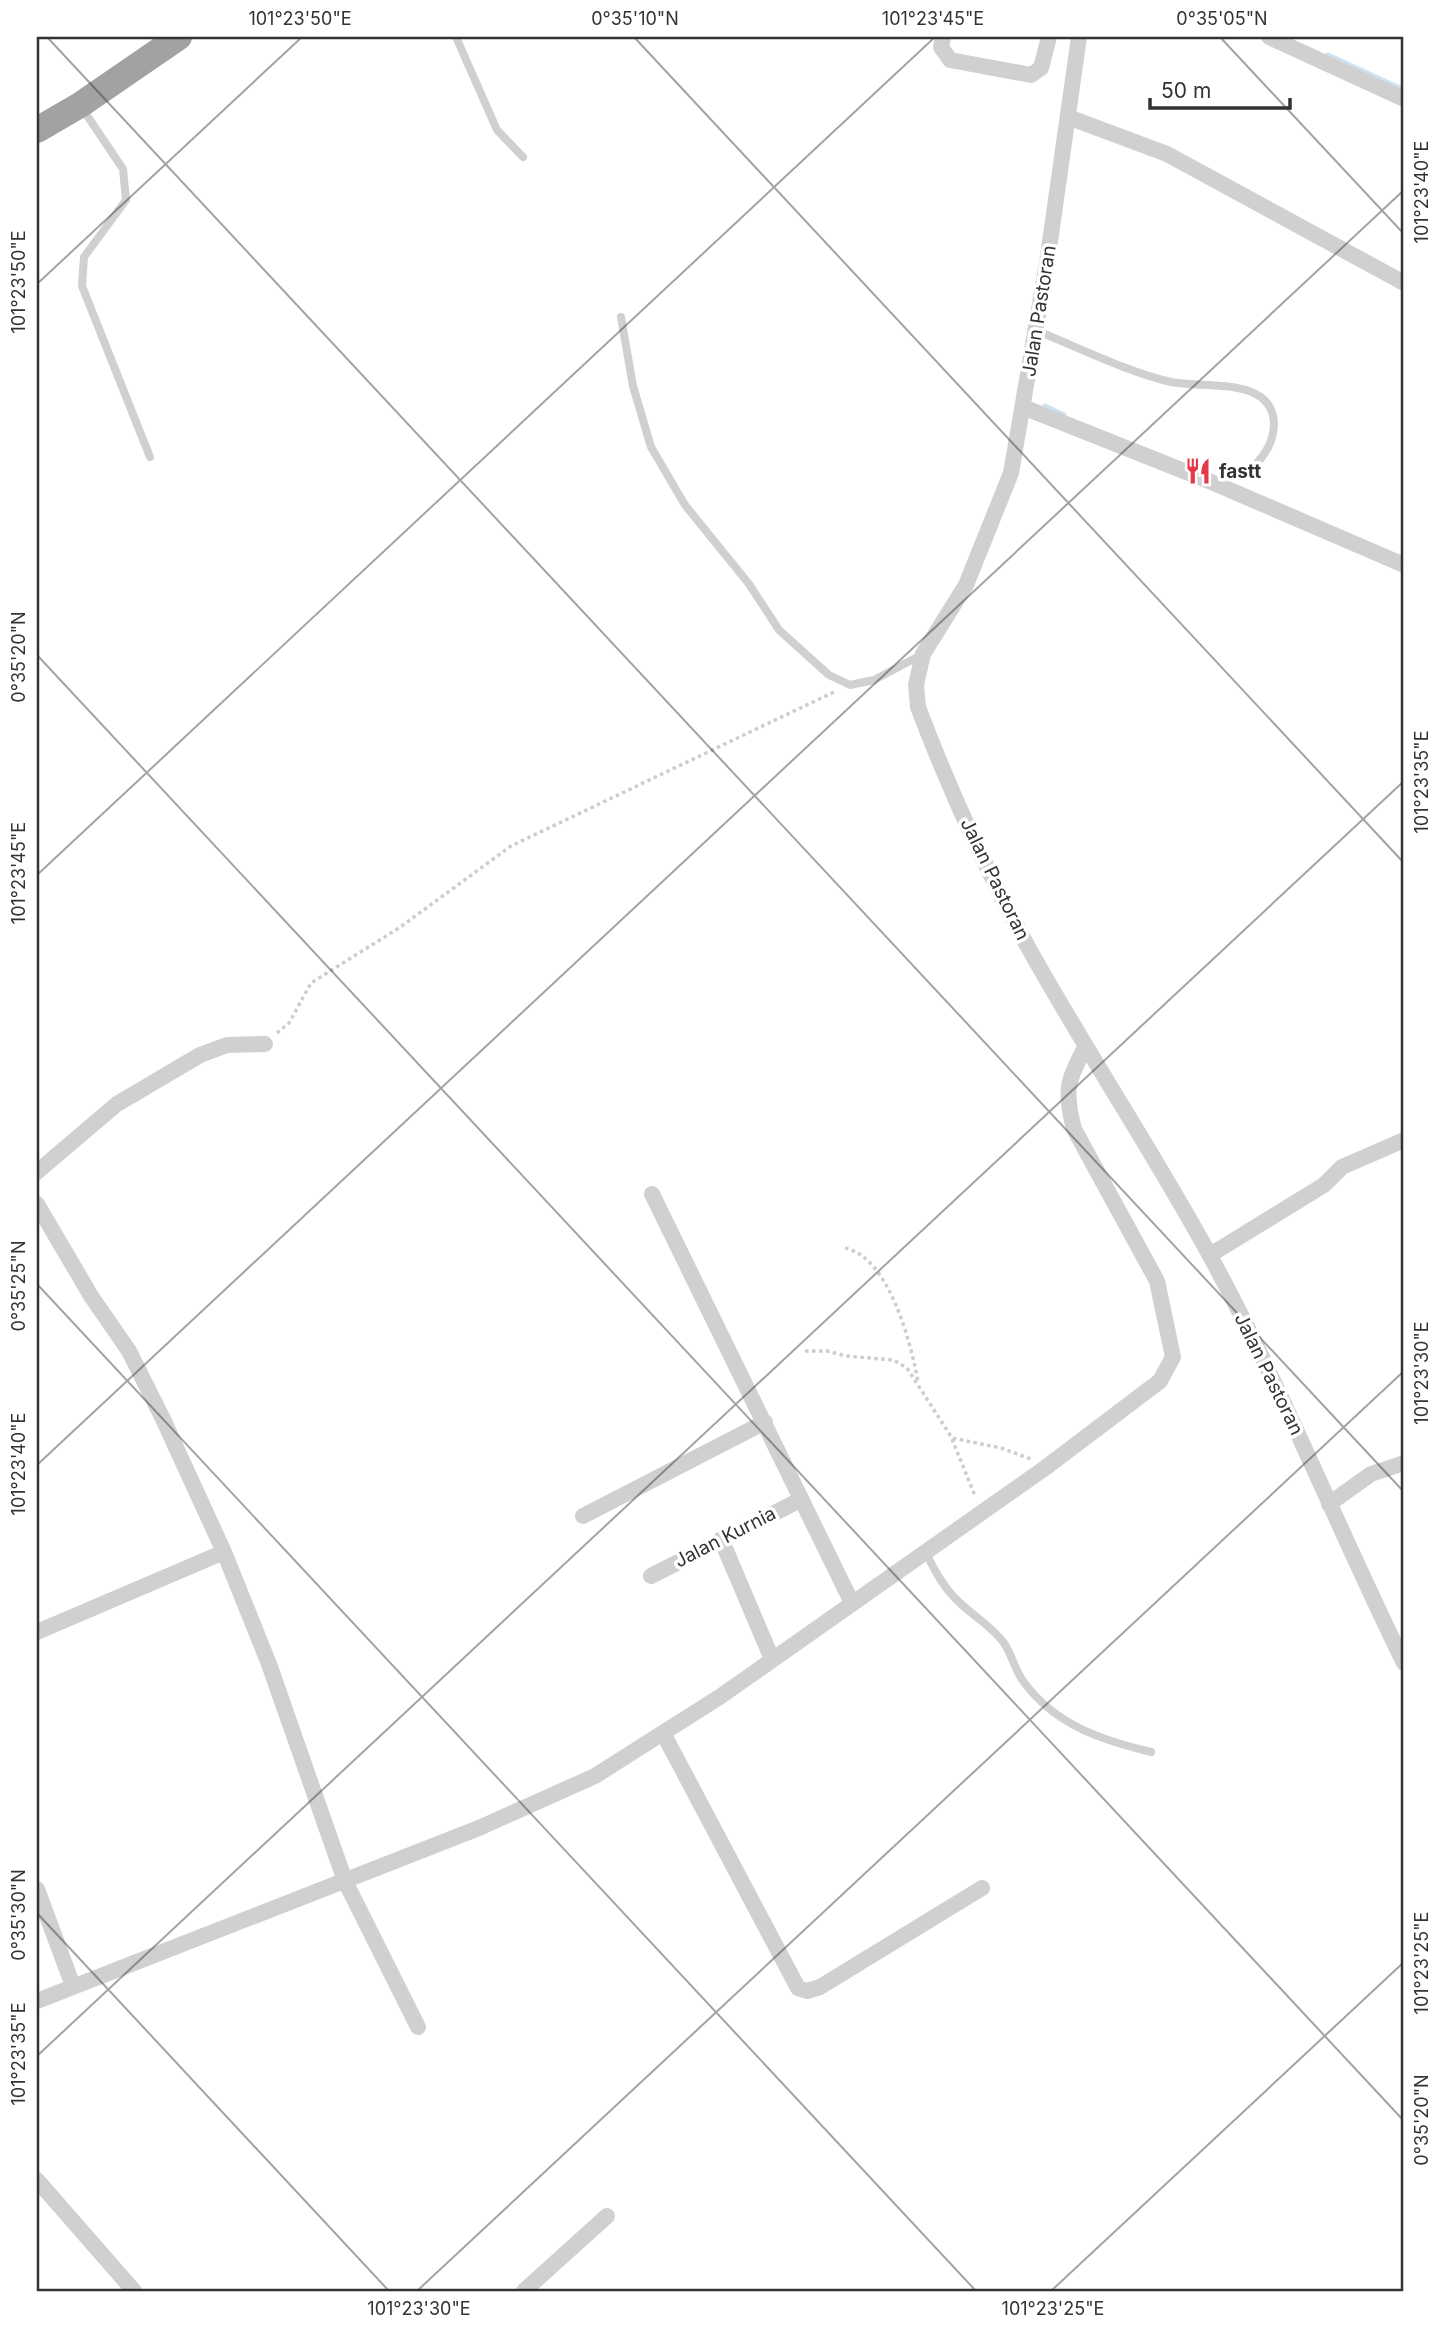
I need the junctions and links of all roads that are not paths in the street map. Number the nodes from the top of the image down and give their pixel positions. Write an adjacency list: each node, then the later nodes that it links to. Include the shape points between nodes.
1 (178, 37): 8 (highway)
2 (456, 37): 11 (lane, via 497,130)
3 (943, 37): 4 (street, via 944,55 956,63 1031,75 1041,68)
4 (1049, 37)
5 (1079, 37): 9 (street, Jalan Pastoran)
6 (1269, 37): 7 (street)
7 (1404, 99)
8 (80, 105): 10 (highway); 16 (lane, via 123,169 125,200 84,257 82,286)
9 (1068, 117): 12 (street, via 1167,154); 14 (street, Jalan Pastoran)
10 (37, 130)
11 (523, 158)
12 (1404, 284)
13 (621, 317): 19 (lane, via 633,386 651,447 685,505 749,584 779,630 829,675 850,685 874,680)
14 (1035, 330): 15 (street, Jalan Pastoran); 17 (lane, via 1173,383 1241,389 1264,400 1274,416 1273,439)
15 (1023, 407): 18 (street); 19 (street, Jalan Pastoran, via 1011,473 986,539 966,585)
16 (150, 457)
17 (1253, 467)
18 (1404, 565)
19 (923, 654): 21 (street, Jalan Pastoran, via 916,685 918,707 936,755 994,881)
20 (265, 1044): 23 (street, via 227,1045 200,1055 117,1104)
21 (1086, 1046): 26 (street, Jalan Pastoran); 33 (street, via 1067,1080 1068,1108 1074,1129 1157,1281 1173,1357 1160,1381)
22 (1404, 1140): 26 (street, via 1342,1167 1304,1198)
23 (37, 1172)
24 (652, 1194): 27 (street)
25 (37, 1204): 34 (street, via 90,1296 129,1351)
26 (1210, 1255): 30 (street, Jalan Pastoran, via 1266,1361)
27 (765, 1422): 29 (street); 31 (street)
28 (1404, 1463): 30 (street, via 1371,1474)
29 (800, 1500): 32 (street, Jalan Kurnia); 36 (street)
30 (1329, 1504): 39 (street, Jalan Pastoran)
31 (583, 1516)
32 (721, 1539): 35 (street, Jalan Kurnia); 40 (street)
33 (925, 1551): 36 (street); 43 (lane, via 954,1597 1004,1644 1023,1681 1038,1698 1071,1726 1104,1741)
34 (224, 1552): 38 (street); 44 (street, via 270,1664)
35 (651, 1576)
36 (852, 1603): 40 (street)
37 (1404, 1624): 39 (street)
38 (37, 1632)
39 (1389, 1632): 41 (street, Jalan Pastoran)
40 (772, 1659): 42 (street)
41 (1404, 1663)
42 (663, 1732): 44 (street, via 595,1776); 45 (street, via 798,1988 820,1987)
43 (1151, 1752)
44 (345, 1881): 47 (street); 49 (street)
45 (982, 1888)
46 (37, 1889): 47 (street)
47 (73, 1986): 48 (street)
48 (37, 2001)
49 (418, 2027)
50 (39, 2189): 52 (street)
51 (607, 2216): 53 (street)
52 (134, 2291)
53 (524, 2291)

